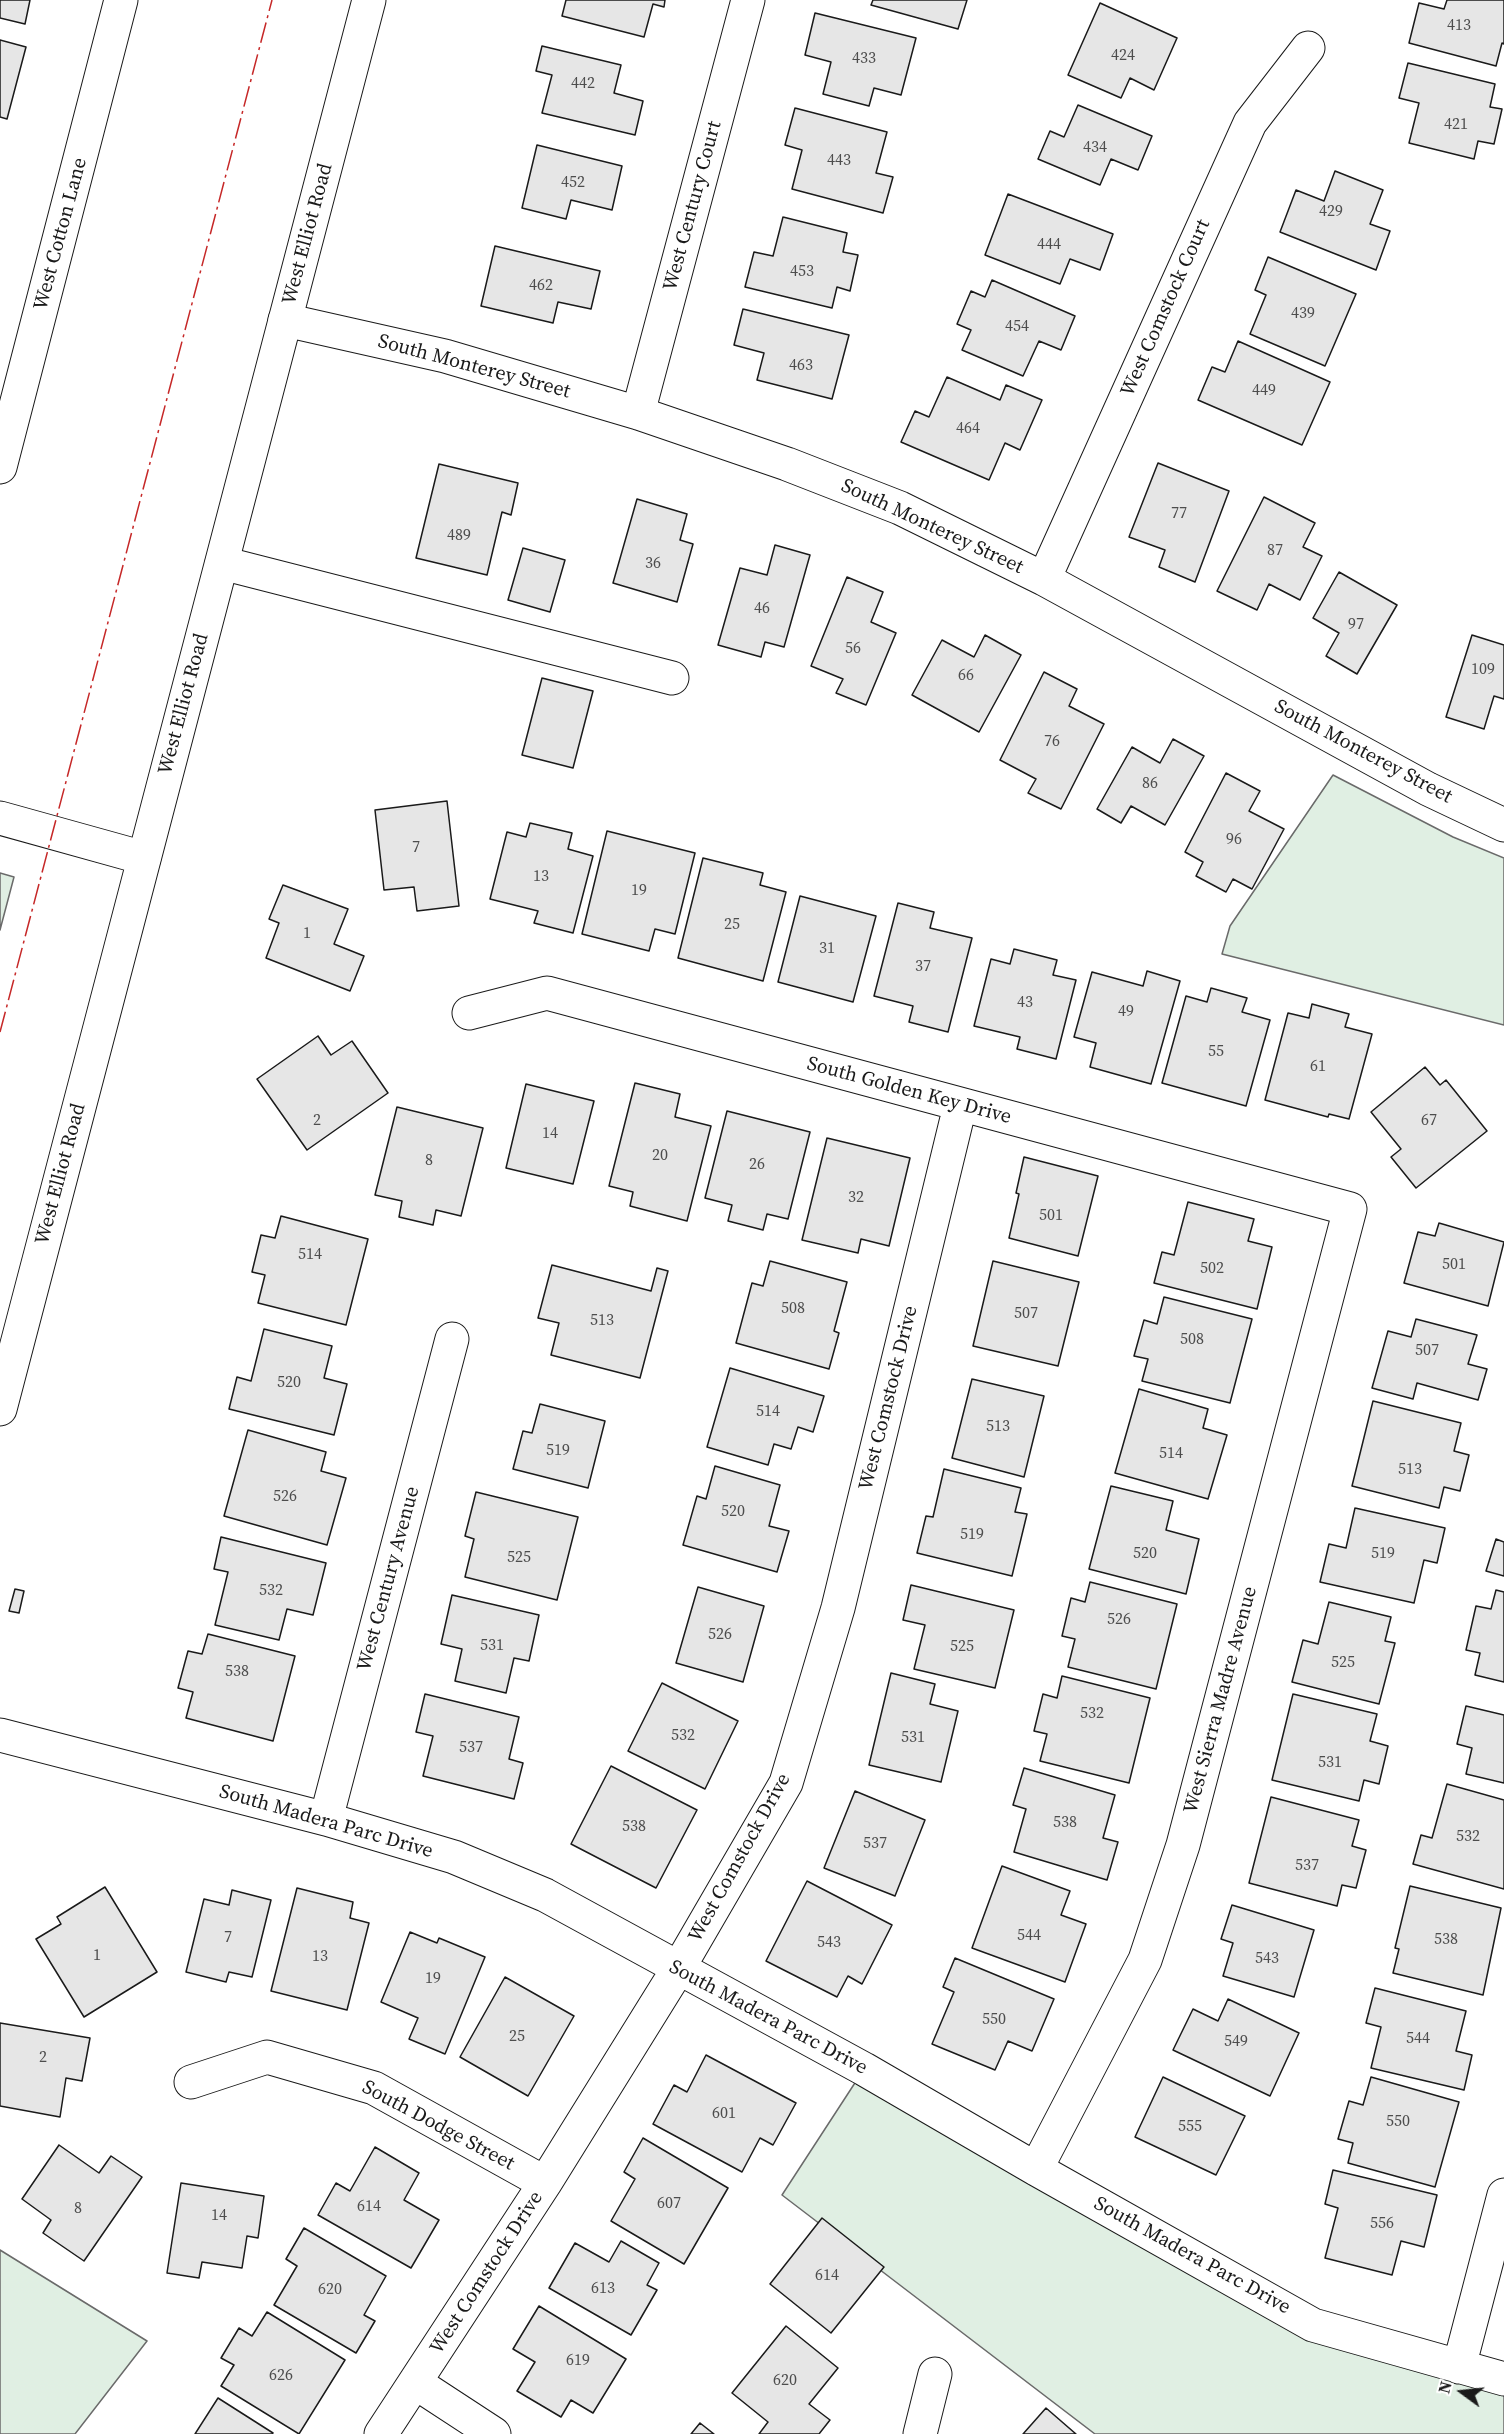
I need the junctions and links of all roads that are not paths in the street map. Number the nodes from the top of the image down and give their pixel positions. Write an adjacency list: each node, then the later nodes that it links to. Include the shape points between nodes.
1 (121, 0): 7 (street, West Cotton Lane)
2 (369, 0): 5 (street, West Elliot Road)
3 (748, 0): 6 (street, West Century Court)
4 (1308, 48): 9 (street, West Comstock Court, via 1250,123)
5 (285, 320): 6 (street, South Monterey Street, via 445,356); 8 (street, West Elliot Road)
6 (638, 413): 9 (street, South Monterey Street, via 900,508)
7 (0, 467)
8 (222, 563): 10 (street); 13 (street, West Elliot Road)
9 (1044, 579): 12 (street, South Monterey Street, via 1428,789)
10 (672, 678)
11 (0, 818): 13 (street)
12 (1504, 825)
13 (144, 858): 18 (street, West Elliot Road)
14 (469, 1013): 15 (street, South Golden Key Drive, via 546,993)
15 (960, 1106): 16 (street, South Golden Key Drive); 21 (street, West Comstock Drive, via 838,1608 786,1783)
16 (1350, 1209): 23 (street, West Sierra Madre Avenue, via 1183,1845 1156,1929 1145,1960)
17 (452, 1339): 20 (street, West Century Avenue)
18 (0, 1408)
19 (0, 1735): 20 (street, South Madera Parc Drive)
20 (326, 1819): 21 (street, South Madera Parc Drive, via 454,1857 545,1895)
21 (678, 1969): 23 (street, South Madera Parc Drive, via 864,2069); 24 (street, West Comstock Drive)
22 (191, 2082): 24 (street, South Dodge Street, via 267,2057 374,2088)
23 (1036, 2169): 26 (street, South Madera Parc Drive, via 1313,2325)
24 (545, 2184): 29 (street, West Comstock Drive)
25 (1504, 2195): 26 (street)
26 (1459, 2367): 28 (street, South Madera Parc Drive)
27 (936, 2374): 32 (street)
28 (1504, 2379)
29 (416, 2383): 30 (street, West Comstock Drive); 31 (street)
30 (381, 2434)
31 (494, 2434)
32 (920, 2434)

